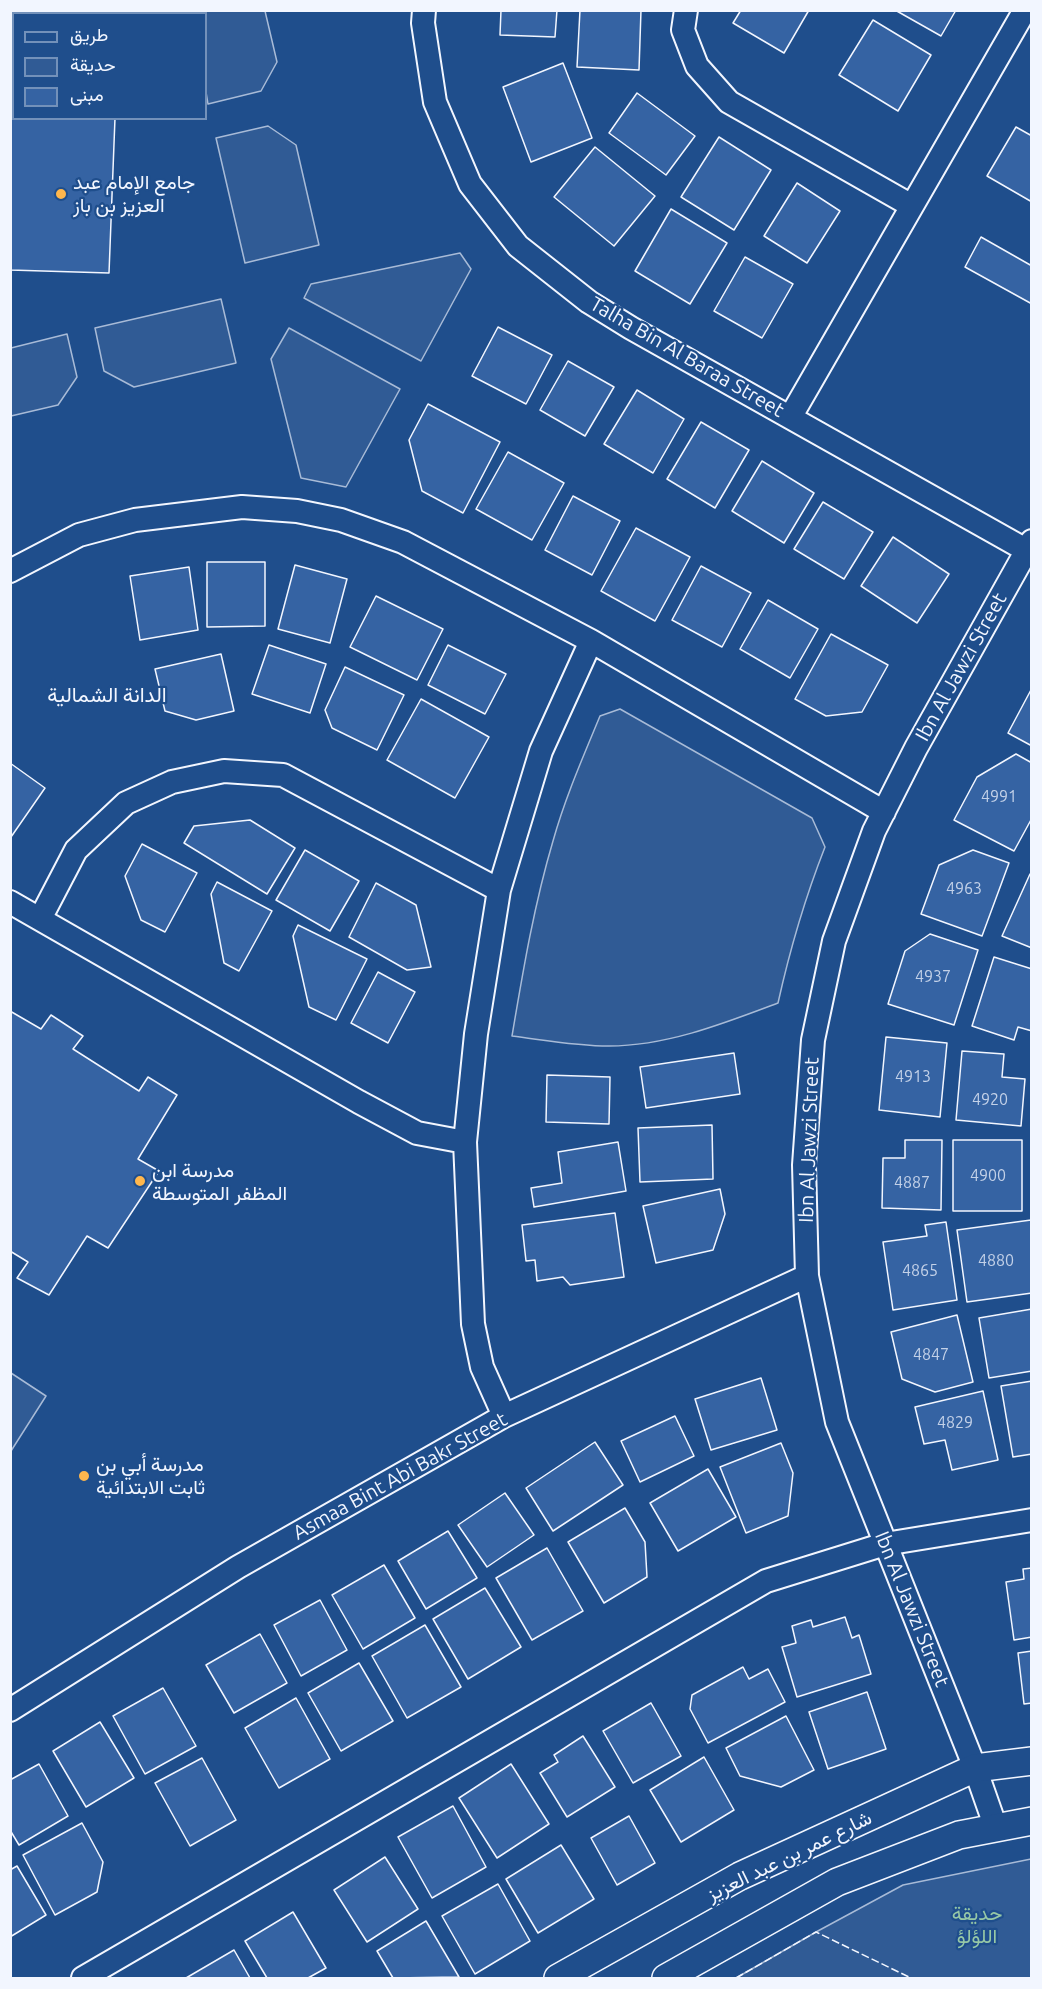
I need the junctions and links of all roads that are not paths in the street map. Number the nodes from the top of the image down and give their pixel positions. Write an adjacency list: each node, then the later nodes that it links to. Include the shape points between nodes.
1 (424, 10): 5 (street, Talha Bin Al Baraa Street, via 435,102 470,184 518,246 589,302)
2 (686, 10): 4 (street, via 683,30 697,66 729,102)
3 (1025, 10): 4 (street)
4 (912, 206): 5 (street)
5 (791, 416): 6 (street, Talha Bin Al Baraa Street)
6 (1029, 546): 9 (street, Ibn Al Jawzi Street, via 916,747)
7 (10, 571): 8 (street, via 78,535 135,520 242,507 297,511 341,520 403,542)
8 (591, 641): 9 (street); 10 (street, via 541,751)
9 (884, 812): 14 (street, Ibn Al Jawzi Street, via 834,941 813,1040 804,1165)
10 (499, 890): 12 (street, via 284,775 224,771 172,782 126,803 76,850); 13 (street, via 476,1034)
11 (10, 902): 12 (street)
12 (40, 919): 13 (street, via 359,1102 417,1132)
13 (465, 1142): 15 (street, via 473,1324 483,1367)
14 (807, 1276): 15 (street, Asmaa Bint Abi Bakr Street); 17 (street, Ibn Al Jawzi Street, via 837,1422)
15 (504, 1416): 18 (street, Asmaa Bint Abi Bakr Street, via 238,1567)
16 (1032, 1520): 17 (street)
17 (885, 1544): 20 (street, Ibn Al Jawzi Street); 23 (street, via 766,1581)
18 (10, 1710)
19 (1032, 1761): 20 (street, شارع عمر بن عبد العزيز)
20 (975, 1768): 22 (street, Ibn Al Jawzi Street); 24 (street, شارع عمر بن عبد العزيز, via 740,1876)
21 (1032, 1821): 22 (street)
22 (996, 1828): 25 (street, via 959,1835 837,1882)
23 (83, 1978)
24 (558, 1978)
25 (666, 1978)

